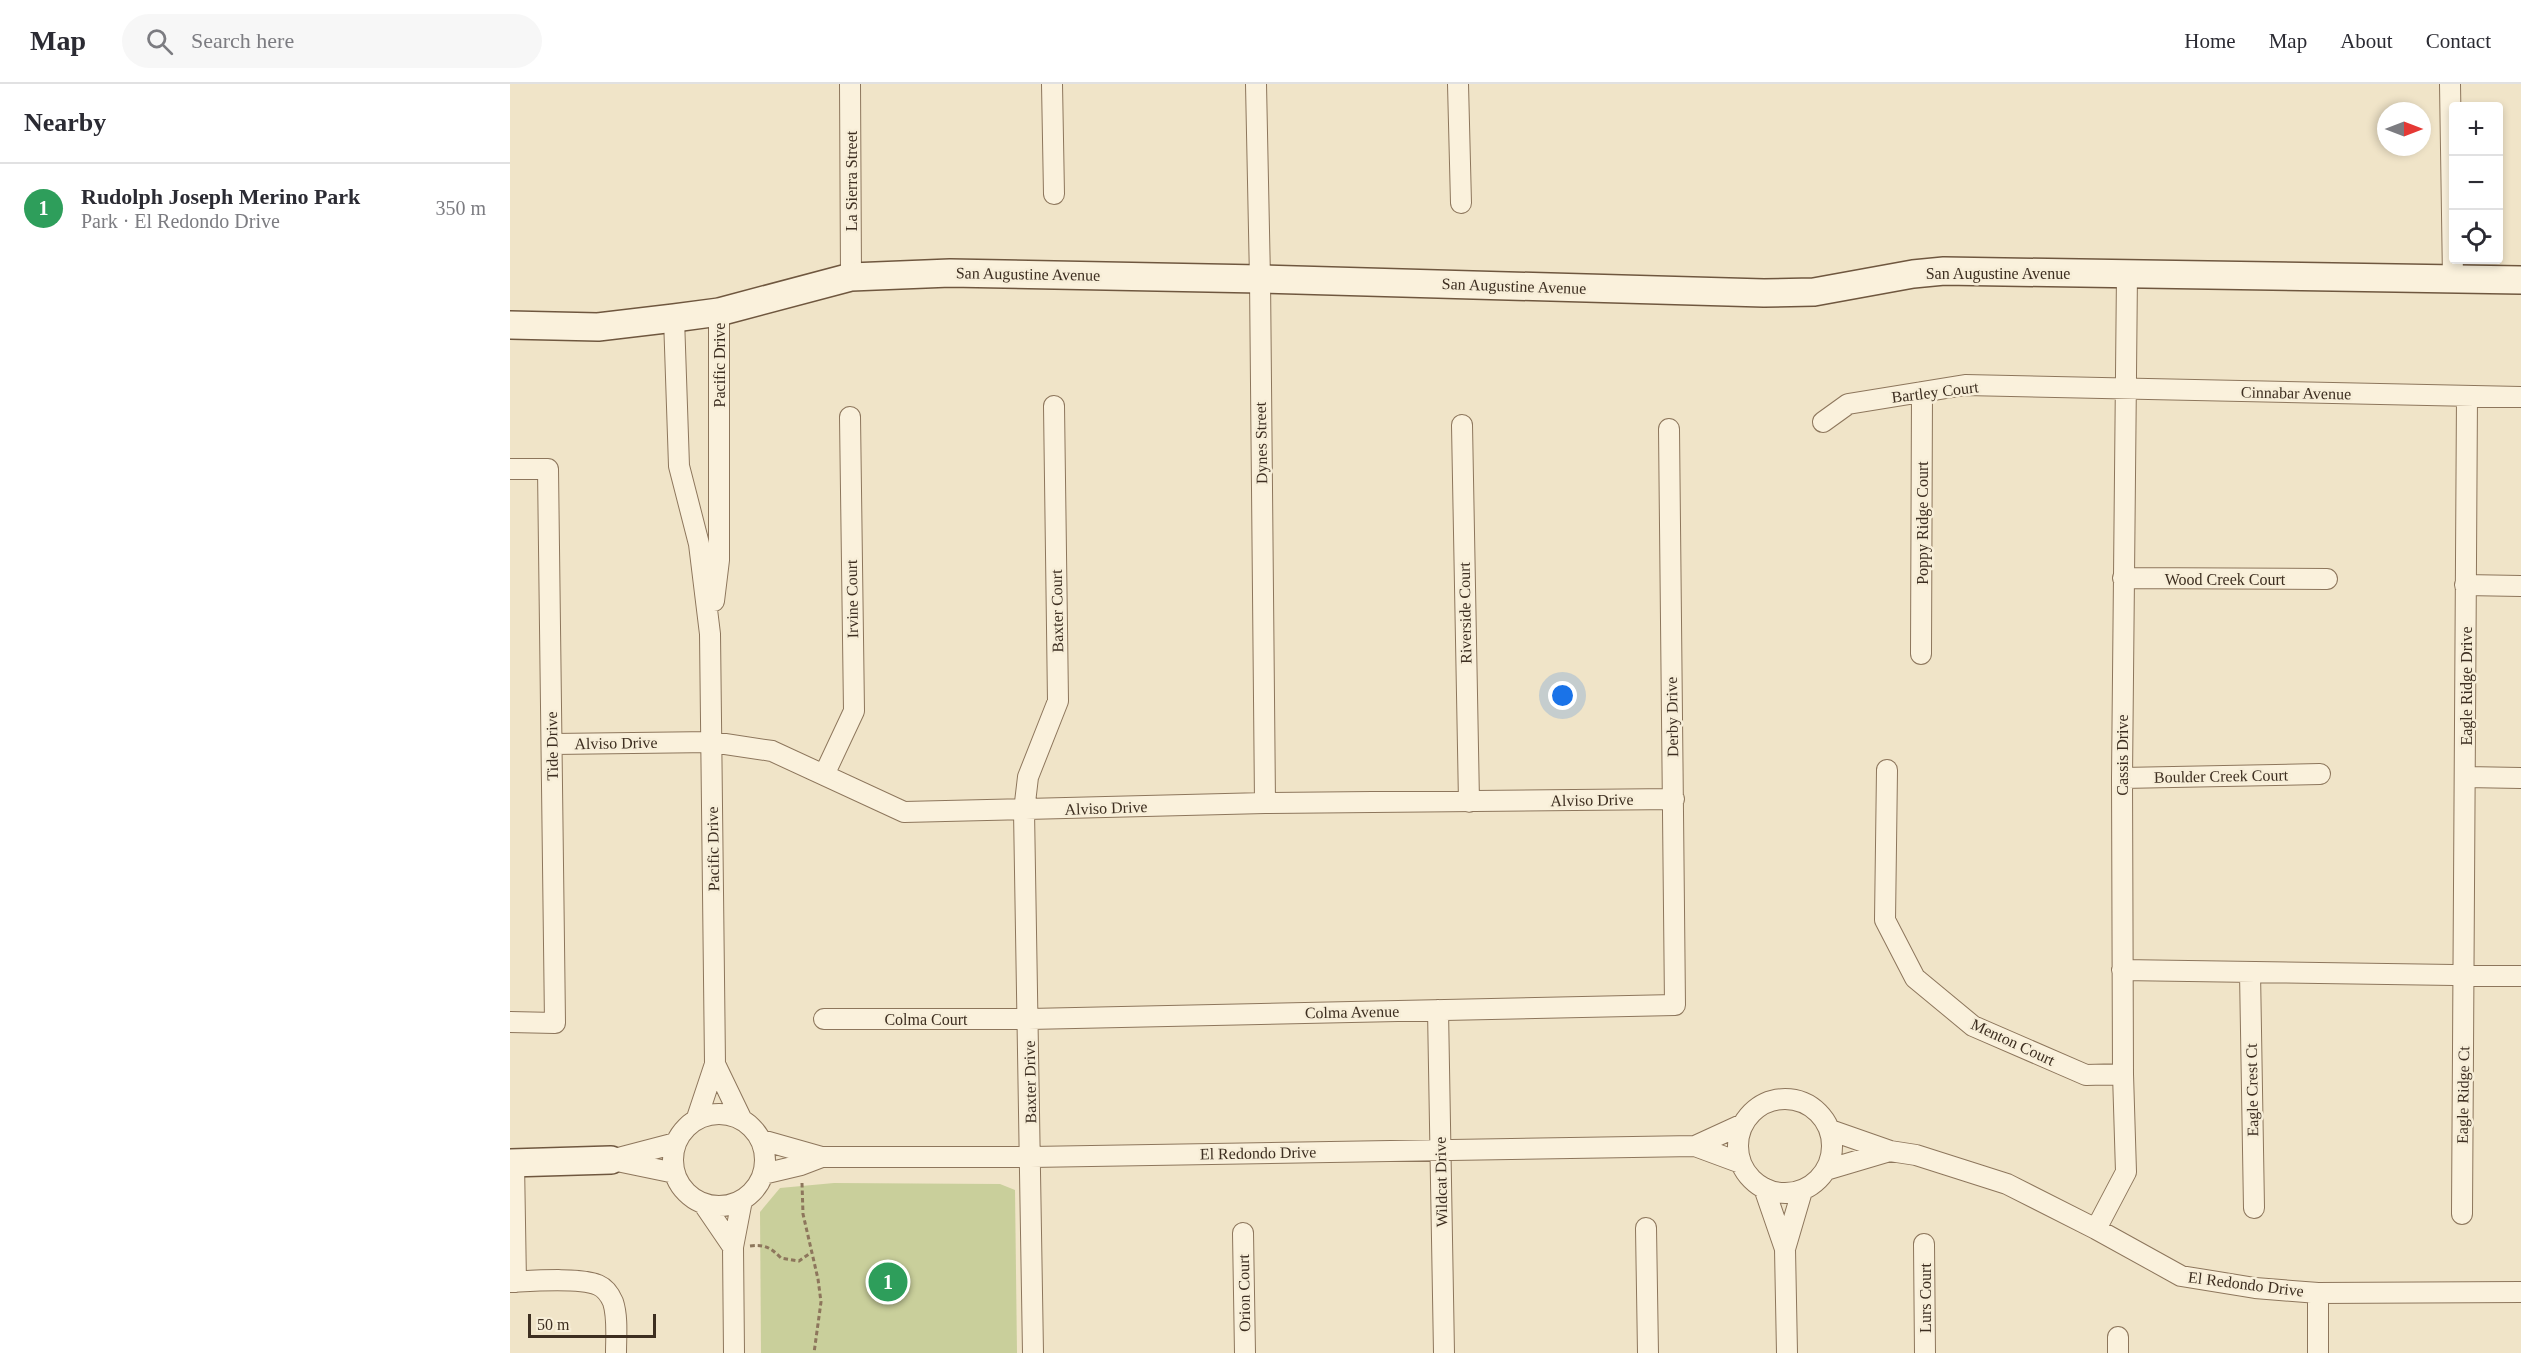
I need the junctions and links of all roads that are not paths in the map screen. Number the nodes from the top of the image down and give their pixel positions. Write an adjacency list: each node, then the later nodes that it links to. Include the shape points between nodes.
1 (850, 84): 9 (street, La Sierra Street)
2 (1052, 84): 6 (street)
3 (1256, 84): 10 (street, Dynes Street)
4 (1458, 84): 7 (street)
5 (2450, 84): 11 (street)
6 (1054, 194)
7 (1461, 202)
8 (2127, 273): 10 (street, San Augustine Avenue, via 1944,271 1814,292 1764,293); 11 (street, San Augustine Avenue); 16 (street, Cassis Drive)
9 (851, 278): 10 (street, San Augustine Avenue, via 950,273); 13 (street, San Augustine Avenue)
10 (1260, 279): 42 (street, Dynes Street)
11 (2453, 279): 12 (street, San Augustine Avenue)
12 (2521, 280)
13 (719, 312): 14 (street, San Augustine Avenue); 30 (street, Pacific Drive, via 719,560)
14 (674, 318): 15 (street, San Augustine Avenue, via 598,327); 30 (street, Pacific Drive, via 679,466 699,544)
15 (510, 325)
16 (2125, 389): 17 (street, Bartley Court, via 1965,385); 18 (street, Cinnabar Avenue); 26 (street, Cassis Drive)
17 (1922, 392): 22 (street, Bartley Court, via 1848,404); 31 (street, Poppy Ridge Court)
18 (2467, 396): 19 (street, Cinnabar Avenue); 28 (street, Eagle Ridge Drive)
19 (2521, 397)
20 (1054, 406): 43 (street, Baxter Court, via 1058,701 1028,777)
21 (850, 417): 36 (street, Irvine Court, via 854,711)
22 (1823, 422)
23 (1462, 425): 41 (street, Riverside Court)
24 (1669, 429): 40 (street, Derby Drive)
25 (510, 469): 33 (street, Tide Drive, via 548,469)
26 (2123, 578): 27 (street, Wood Creek Court); 38 (street, Cassis Drive)
27 (2327, 579)
28 (2465, 585): 29 (street); 37 (street, Eagle Ridge Drive)
29 (2521, 586)
30 (710, 634): 32 (street, Pacific Drive)
31 (1921, 654)
32 (712, 742): 33 (street, Alviso Drive); 36 (street, Alviso Drive, via 772,751); 53 (street, Pacific Drive)
33 (553, 744): 52 (street, Tide Drive, via 555,1023)
34 (1887, 770): 54 (street, Menton Court, via 1886,920 1915,978 1972,1026 2086,1075)
35 (2320, 774): 38 (street, Boulder Creek Court)
36 (824, 775): 43 (street, Alviso Drive, via 904,812)
37 (2466, 777): 39 (street); 46 (street, Eagle Ridge Drive)
38 (2122, 778): 44 (street, Cassis Drive)
39 (2521, 778)
40 (1674, 799): 41 (street, Alviso Drive); 48 (street, Derby Drive)
41 (1469, 802): 42 (street, Alviso Drive)
42 (1264, 803): 43 (street, Alviso Drive)
43 (1024, 811): 51 (street, Baxter Drive)
44 (2122, 970): 45 (street); 54 (street, Cassis Drive)
45 (2250, 972): 46 (street); 76 (street, Eagle Crest Ct)
46 (2465, 976): 47 (street); 77 (street, Eagle Ridge Ct)
47 (2521, 976)
48 (1675, 1005): 49 (street, Colma Avenue)
49 (1438, 1010): 51 (street, Colma Avenue); 62 (street, Wildcat Drive)
50 (824, 1018): 51 (street, Colma Court)
51 (1029, 1018): 64 (street, Baxter Drive)
52 (510, 1022)
53 (715, 1064): 55 (street, Pacific Drive); 56 (street, Pacific Drive)
54 (2123, 1074): 79 (street, Cassis Drive, via 2126,1172)
55 (697, 1119): 56 (street, via 726,1114); 60 (street)
56 (741, 1119): 59 (street)
57 (1743, 1124): 58 (street, via 1752,1112 1780,1098 1810,1106); 61 (street, El Redondo Drive); 68 (street, via 1738,1137)
58 (1830, 1130): 63 (street, El Redondo Drive); 69 (street, via 1832,1150)
59 (762, 1140): 65 (street, El Redondo Drive); 71 (street)
60 (676, 1143): 66 (street); 70 (street)
61 (1695, 1146): 62 (street, El Redondo Drive); 68 (street, El Redondo Drive)
62 (1440, 1150): 64 (street, El Redondo Drive); 91 (street, Wildcat Drive)
63 (1890, 1151): 69 (street, El Redondo Drive); 79 (street, El Redondo Drive, via 1916,1155 2007,1184)
64 (1031, 1156): 65 (street, El Redondo Drive); 89 (street, Baxter Drive)
65 (822, 1157): 71 (street, El Redondo Drive)
66 (611, 1160): 67 (street); 70 (street)
67 (512, 1163): 84 (street)
68 (1741, 1163): 72 (street, via 1746,1173)
69 (1826, 1170): 73 (street)
70 (675, 1173): 75 (street, via 690,1194)
71 (763, 1174): 74 (street, via 755,1190)
72 (1764, 1188): 73 (street, via 1776,1193); 83 (street)
73 (1802, 1191): 83 (street)
74 (742, 1200): 75 (street, via 719,1206); 82 (street)
75 (703, 1203): 82 (street)
76 (2254, 1208)
77 (2462, 1214)
78 (1646, 1228): 92 (street)
79 (2096, 1228): 86 (street, El Redondo Drive, via 2181,1276)
80 (1243, 1233): 90 (street, Orion Court)
81 (1924, 1244): 94 (street, Lurs Court)
82 (733, 1247): 88 (street)
83 (1785, 1249): 93 (street)
84 (513, 1282): 87 (street, via 600,1285 613,1301)
85 (2521, 1292): 86 (street, El Redondo Drive)
86 (2318, 1293): 95 (street)
87 (616, 1353)
88 (734, 1353)
89 (1033, 1353)
90 (1245, 1353)
91 (1444, 1353)
92 (1648, 1353)
93 (1787, 1353)
94 (1925, 1353)
95 (2318, 1353)

